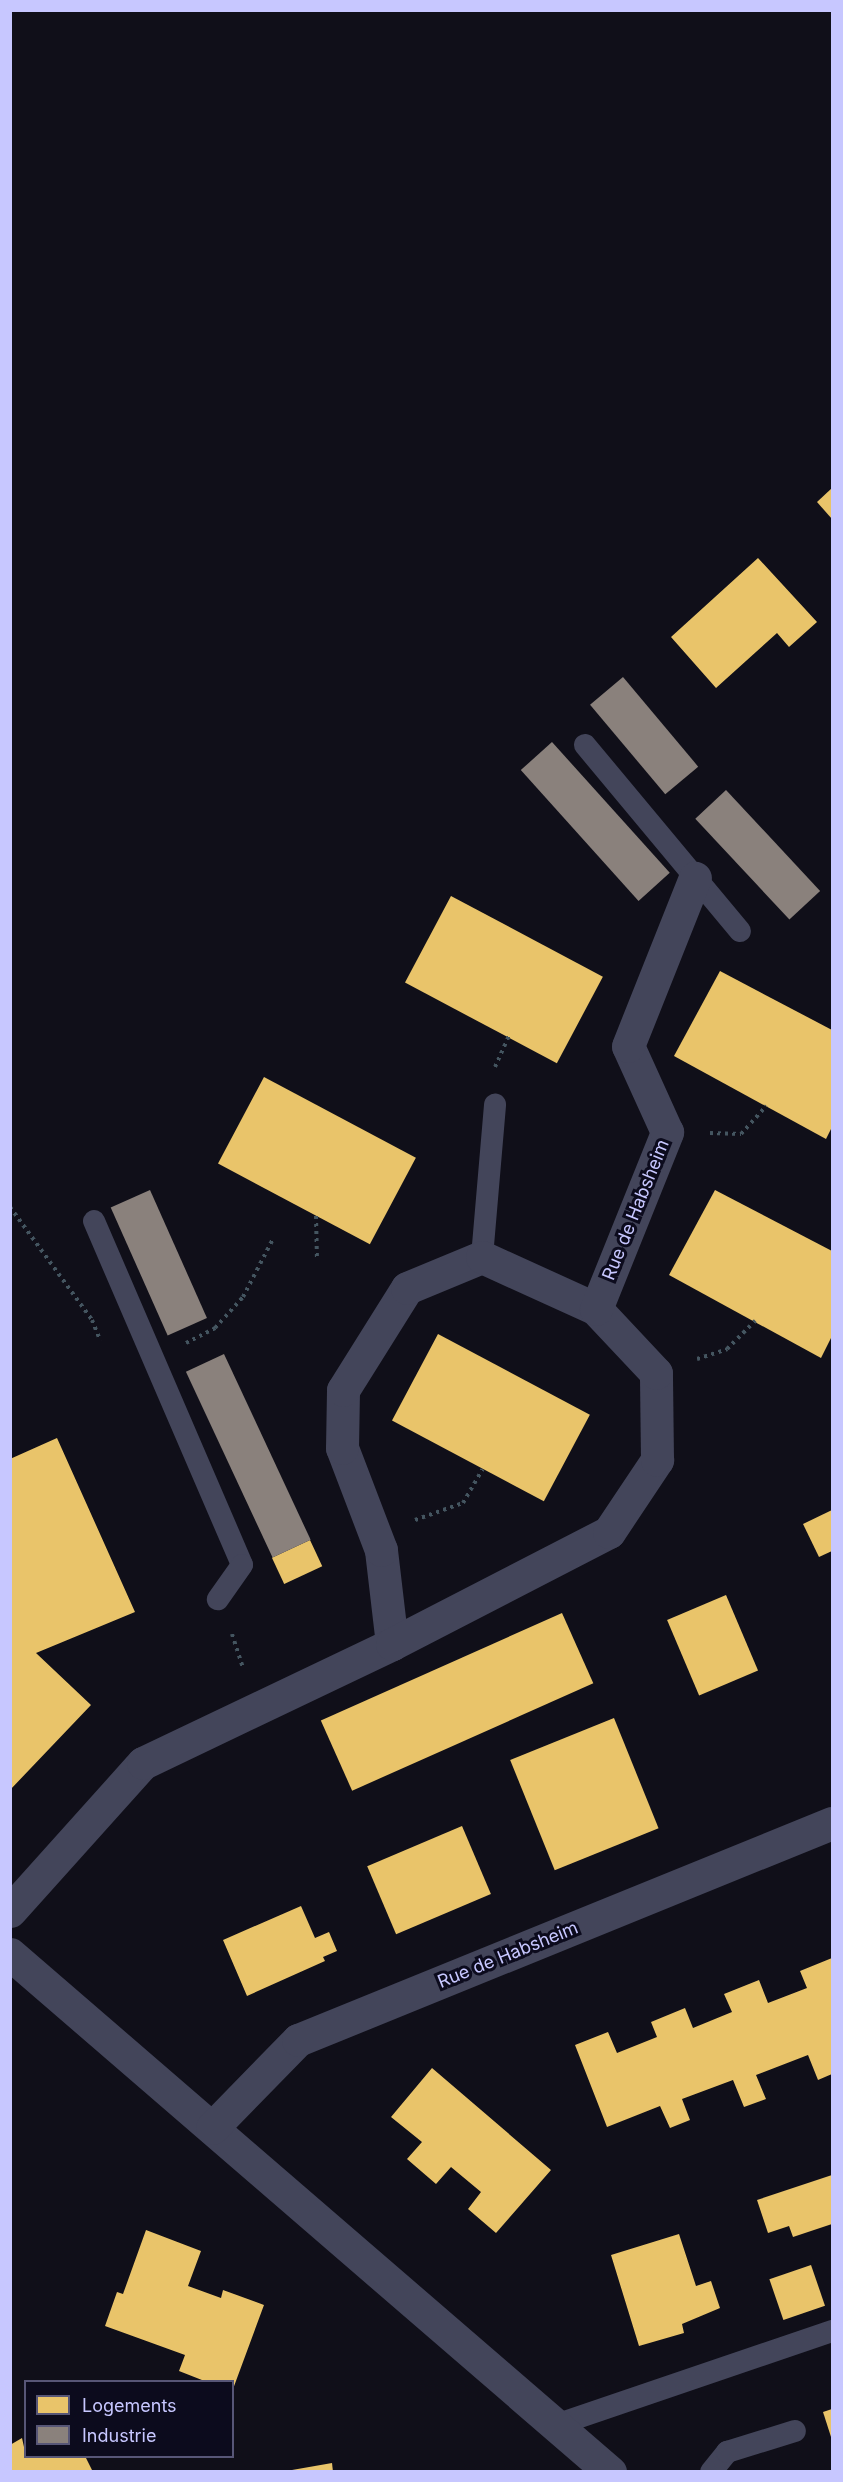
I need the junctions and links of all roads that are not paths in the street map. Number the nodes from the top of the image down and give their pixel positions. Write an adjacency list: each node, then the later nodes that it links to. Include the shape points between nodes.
1 (585, 745): 2 (lane)
2 (695, 878): 3 (lane); 7 (street, Rue de Habsheim, via 628,1046 667,1132)
3 (740, 931)
4 (495, 1105): 6 (lane)
5 (94, 1221): 8 (lane, via 242,1565)
6 (482, 1257): 7 (street); 9 (street, via 407,1288 343,1390 342,1448 381,1550)
7 (596, 1309): 9 (street, via 656,1373 657,1460 609,1533)
8 (218, 1599)
9 (392, 1644): 11 (street, via 142,1763)
10 (832, 1823): 13 (street, Rue de Habsheim, via 298,2040)
11 (10, 1911)
12 (10, 1954): 13 (street)
13 (212, 2128): 15 (street)
14 (832, 2331): 15 (lane)
15 (556, 2425): 17 (street)
16 (795, 2431): 18 (lane, via 727,2452)
17 (610, 2472)
18 (711, 2472)

